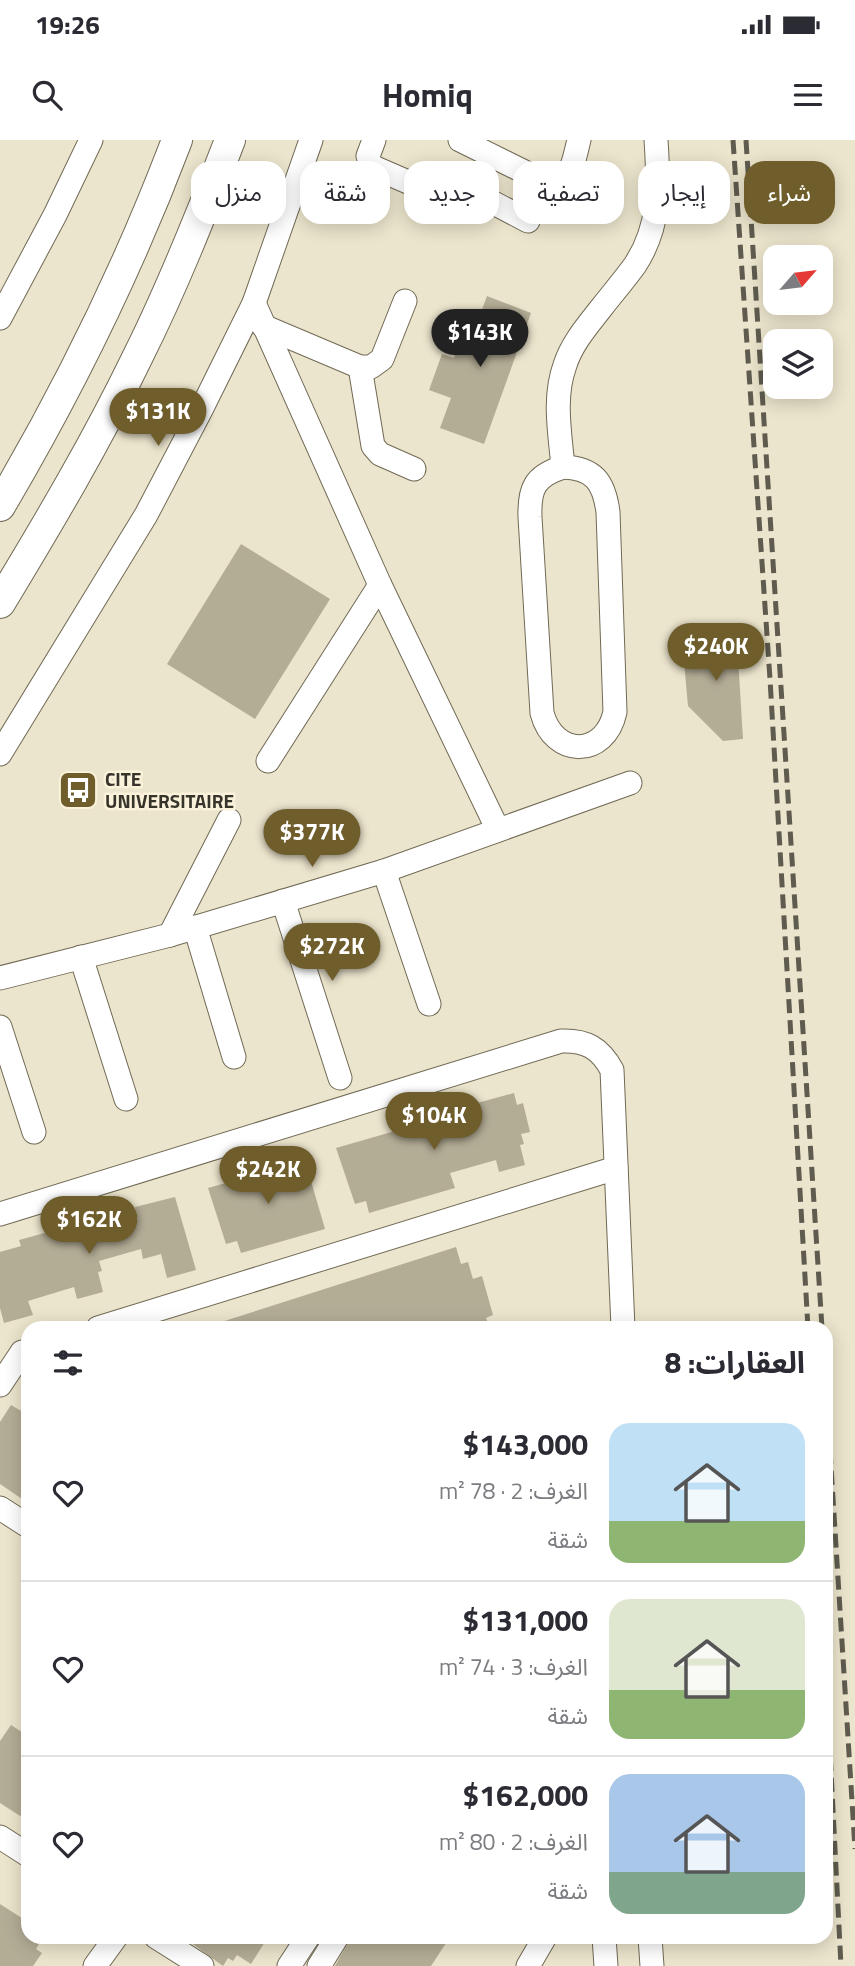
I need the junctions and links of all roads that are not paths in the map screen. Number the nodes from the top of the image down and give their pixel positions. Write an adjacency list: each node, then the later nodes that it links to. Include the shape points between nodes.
1 (91, 140): 10 (street)
2 (177, 140): 19 (main road, via 96,328)
3 (230, 140): 21 (main road, via 173,283 138,356)
4 (311, 140): 13 (street)
5 (373, 140): 9 (street, via 368,156 371,166 447,199 473,192)
6 (460, 140): 7 (street, via 554,184 570,173)
7 (579, 140)
8 (656, 140): 17 (street, via 658,205 646,245 573,346 564,366 558,414)
9 (513, 213)
10 (28, 267): 11 (street); 14 (street)
11 (0, 281)
12 (405, 301): 16 (street, via 382,359 371,367)
13 (254, 303): 15 (street); 22 (street, via 146,515)
14 (0, 318)
15 (263, 326): 16 (street); 20 (street)
16 (360, 367): 18 (street, via 373,446 380,454)
17 (563, 467): 17 (street, via 578,467 592,474 601,485 608,512 615,712 604,737 579,747 554,737 542,713 529,498 548,471)
18 (414, 469)
19 (0, 506)
20 (380, 586): 23 (street); 26 (street)
21 (0, 603)
22 (0, 754)
23 (268, 761)
24 (630, 783): 26 (street)
25 (229, 820): 30 (street)
26 (498, 830): 27 (street)
27 (384, 871): 28 (street); 33 (street)
28 (283, 901): 29 (street); 36 (street)
29 (195, 927): 30 (street); 35 (street)
30 (170, 935): 31 (street)
31 (80, 957): 32 (street); 37 (street)
32 (0, 978)
33 (429, 1004)
34 (0, 1027): 38 (street)
35 (234, 1057)
36 (340, 1078)
37 (126, 1099)
38 (34, 1132)
39 (616, 1168): 40 (street, via 612,1070 592,1045 561,1041); 41 (street); 42 (street)
40 (0, 1214)
41 (121, 1321)
42 (623, 1321)
43 (17, 1353): 44 (street)
44 (0, 1385)
45 (0, 1508): 46 (street)
46 (21, 1522)
47 (0, 1837): 48 (street)
48 (21, 1850)
49 (111, 1944): 56 (street)
50 (167, 1944): 57 (street)
51 (303, 1944): 58 (street)
52 (333, 1944): 59 (street)
53 (541, 1944): 60 (street)
54 (604, 1944): 61 (street)
55 (650, 1944): 62 (street)
56 (95, 1966)
57 (202, 1966)
58 (289, 1966)
59 (319, 1966)
60 (528, 1966)
61 (606, 1966)
62 (652, 1966)

